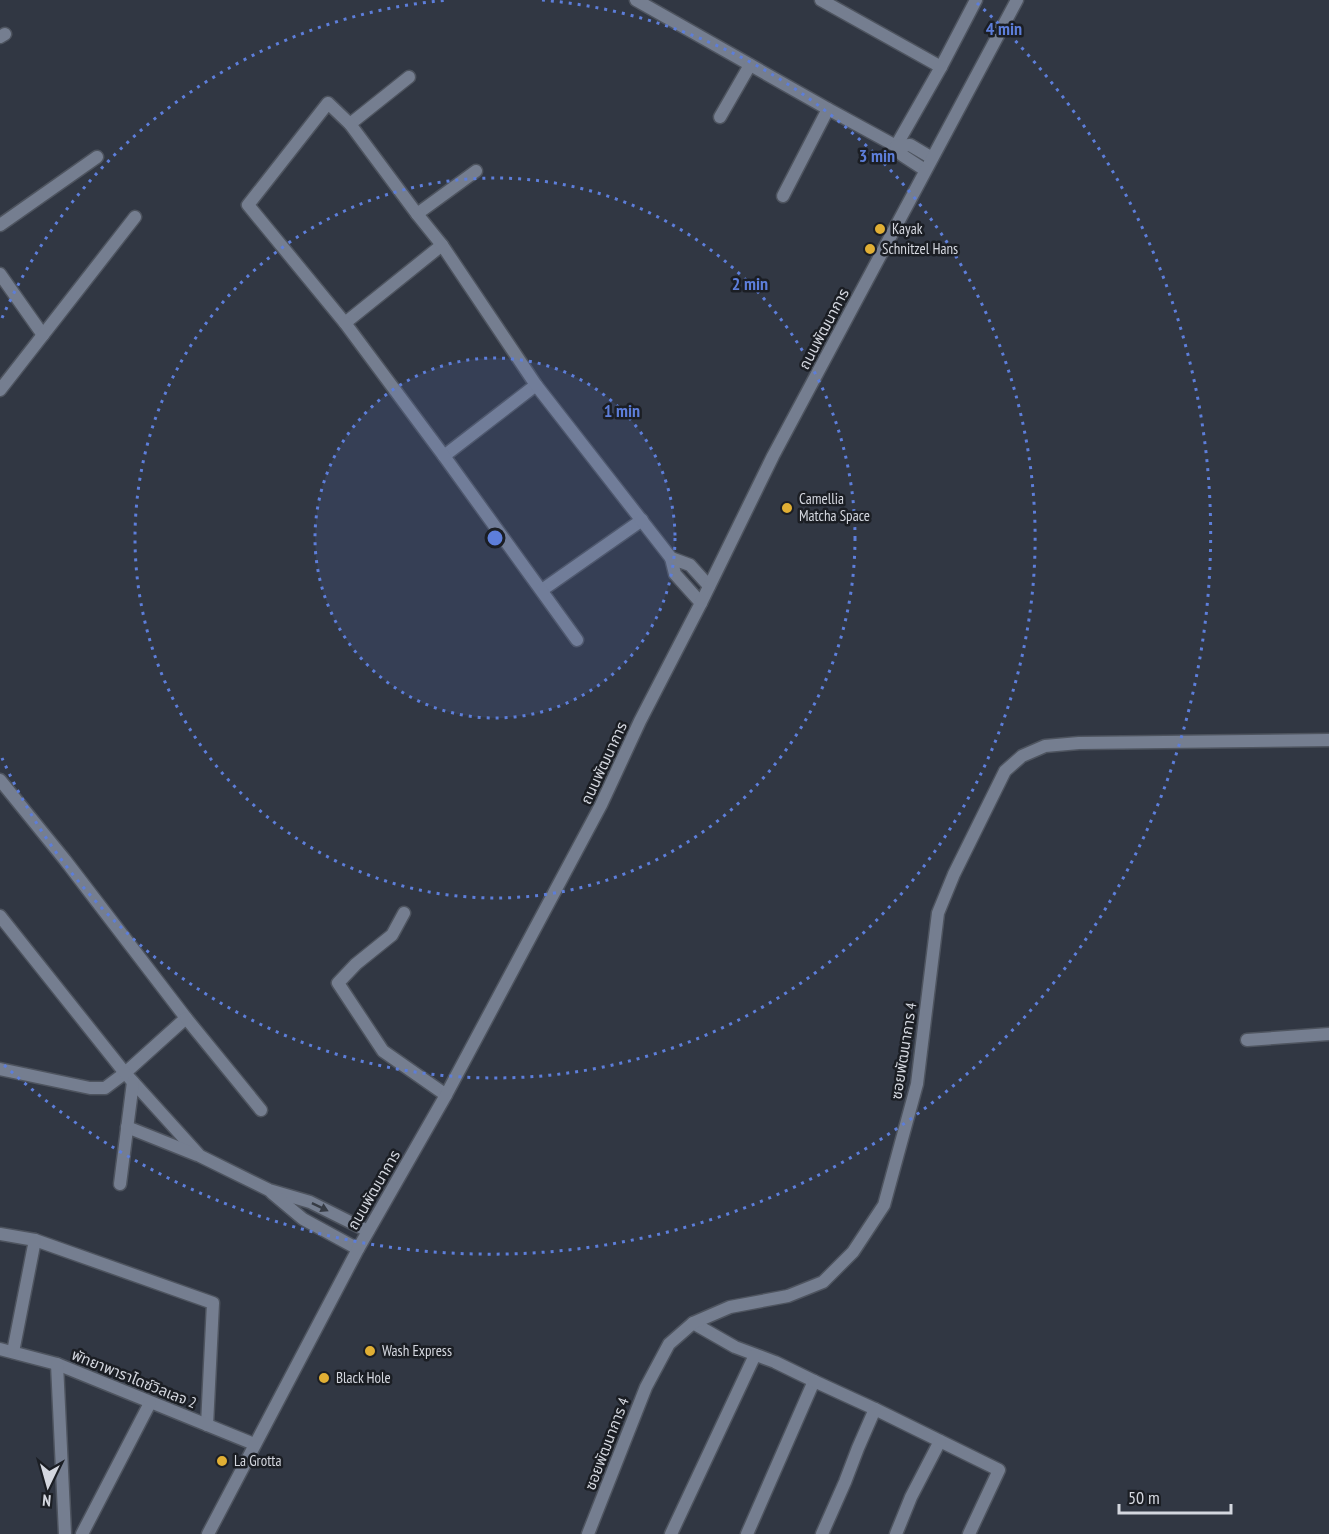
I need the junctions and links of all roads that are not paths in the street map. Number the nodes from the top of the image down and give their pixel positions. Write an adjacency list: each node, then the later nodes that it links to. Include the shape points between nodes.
1 (636, 0): 5 (street)
2 (821, 0): 6 (street)
3 (976, 0): 6 (street)
4 (1017, 0): 13 (street, ถนนพัฒนาการ)
5 (750, 65): 8 (street); 9 (street)
6 (941, 67): 11 (street)
7 (409, 77): 10 (street)
8 (828, 109): 11 (street); 16 (street)
9 (720, 117)
10 (350, 124): 17 (street); 22 (street, via 328,103 248,206)
11 (896, 146): 13 (street, via 910,145); 15 (street)
12 (97, 157): 19 (street)
13 (932, 158): 15 (street, ถนนพัฒนาการ)
14 (476, 171): 17 (street)
15 (925, 171): 29 (street, ถนนพัฒนาการ, via 773,456)
16 (783, 196)
17 (417, 214): 20 (street)
18 (135, 217): 23 (street)
19 (0, 225)
20 (441, 245): 22 (street); 24 (street)
21 (1, 278): 23 (street)
22 (345, 323): 26 (street)
23 (43, 335): 25 (street)
24 (536, 385): 26 (street); 27 (street)
25 (0, 390)
26 (444, 456): 30 (street)
27 (642, 520): 28 (street); 30 (street)
28 (671, 558): 29 (street, via 690,565); 31 (street, via 675,574)
29 (709, 586): 31 (street, ถนนพัฒนาการ)
30 (542, 591): 32 (street)
31 (701, 603): 42 (street, ถนนพัฒนาการ, via 601,805)
32 (577, 640)
33 (1329, 740): 52 (street, ซอยพัฒนาการ 4, via 1045,746 1022,756 1005,771 938,913 917,1084 884,1205 854,1252 824,1282 788,1296 730,1307)
34 (0, 780): 37 (street)
35 (404, 913): 42 (street, via 392,935 338,983 383,1051)
36 (0, 916): 41 (street)
37 (186, 1018): 41 (street); 43 (street)
38 (1329, 1034): 39 (street)
39 (1247, 1040)
40 (0, 1069): 41 (street, via 90,1088 105,1088)
41 (129, 1077): 44 (street); 45 (street)
42 (446, 1095): 48 (street, ถนนพัฒนาการ)
43 (261, 1110)
44 (127, 1127): 45 (street); 46 (street)
45 (201, 1156): 47 (street)
46 (120, 1184)
47 (269, 1190): 48 (street, one-way to 48, via 310,1202); 51 (street, via 303,1219)
48 (368, 1231): 51 (street, ถนนพัฒนาการ)
49 (0, 1234): 50 (street)
50 (35, 1240): 54 (street); 60 (street, via 213,1303)
51 (358, 1249): 62 (street, ถนนพัฒนาการ)
52 (693, 1323): 55 (street); 66 (street, ซอยพัฒนาการ 4, via 669,1344 646,1387)
53 (0, 1349): 54 (street, พัทยาพาราไดซ์วิลเลจ 2)
54 (14, 1352): 56 (street, พัทยาพาราไดซ์วิลเลจ 2)
55 (755, 1354): 57 (street); 67 (street)
56 (57, 1364): 58 (street, พัทยาพาราไดซ์วิลเลจ 2); 63 (street)
57 (814, 1381): 59 (street); 68 (street)
58 (150, 1403): 60 (street, พัทยาพาราไดซ์วิลเลจ 2); 64 (street)
59 (875, 1409): 61 (street); 69 (street)
60 (207, 1425): 62 (street, พัทยาพาราไดซ์วิลเลจ 2)
61 (940, 1441): 70 (street); 71 (street, via 999,1470)
62 (254, 1444): 65 (street, ถนนพัฒนาการ)
63 (65, 1534)
64 (82, 1534)
65 (208, 1534)
66 (588, 1534)
67 (671, 1534)
68 (747, 1534)
69 (822, 1534)
70 (896, 1534)
71 (969, 1534)

